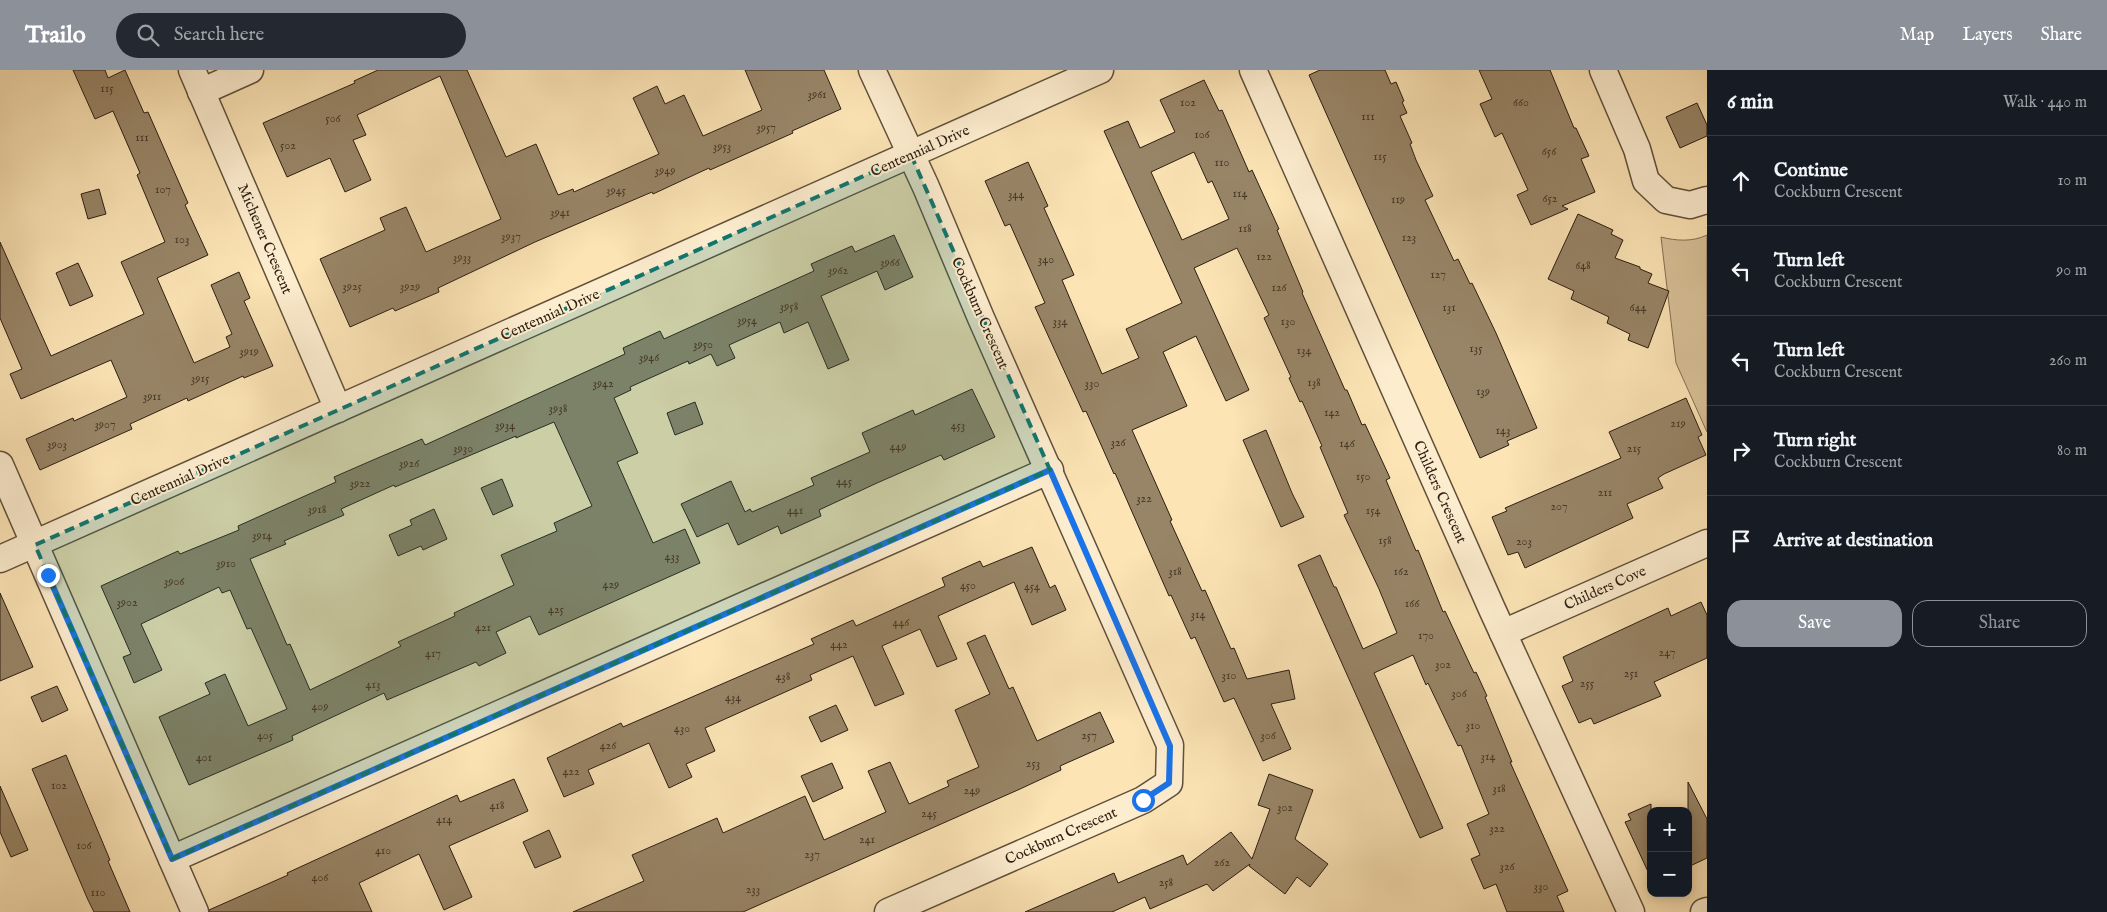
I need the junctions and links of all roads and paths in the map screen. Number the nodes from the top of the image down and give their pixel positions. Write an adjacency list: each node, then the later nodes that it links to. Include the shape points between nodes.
1 (250, 70): 6 (street)
2 (872, 70): 7 (street)
3 (1100, 70): 7 (street, Centennial Drive)
4 (1253, 70): 15 (street, Childers Crescent)
5 (1603, 70): 8 (street, via 1637,149 1646,181 1666,200 1690,204)
6 (196, 81): 9 (street, Michener Crescent)
7 (911, 154): 9 (street, Centennial Drive); 11 (street, Cockburn Crescent)
8 (1707, 200)
9 (338, 409): 13 (street, Centennial Drive)
10 (0, 465): 13 (street)
11 (1050, 470): 16 (street); 18 (street, Cockburn Crescent, via 1170,746 1169,783 1143,800)
12 (1707, 543): 15 (street, Childers Cove)
13 (35, 545): 14 (street, Centennial Drive); 16 (street)
14 (0, 559)
15 (1504, 633): 19 (street, Childers Crescent)
16 (172, 859): 17 (street)
17 (195, 912)
18 (888, 912)
19 (1631, 912)

